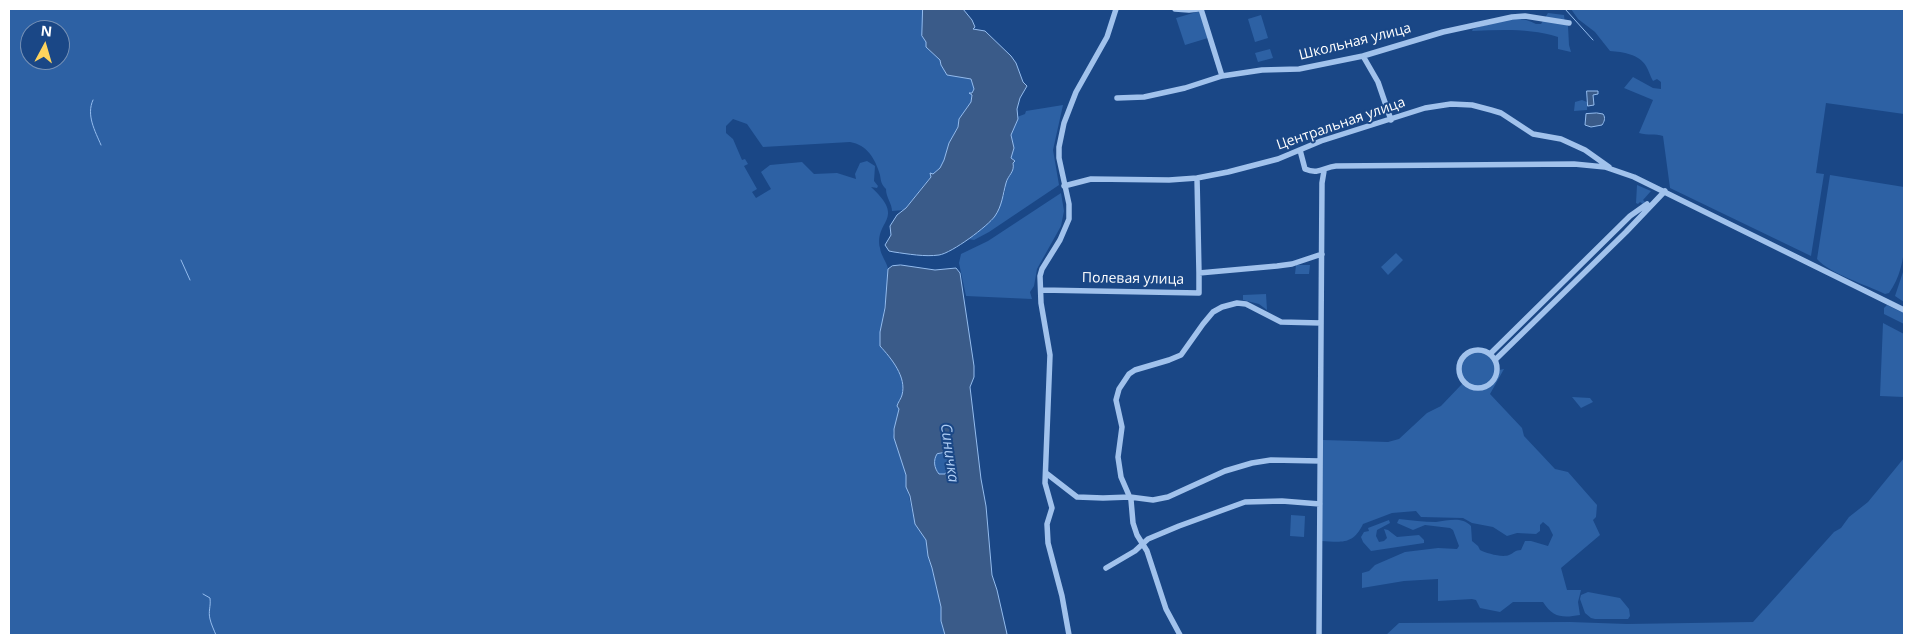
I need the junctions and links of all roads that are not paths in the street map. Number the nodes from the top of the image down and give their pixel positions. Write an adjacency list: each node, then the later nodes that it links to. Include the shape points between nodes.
1 (1116, 9): 13 (street, via 1107,37 1076,92 1064,122 1059,147)
2 (1175, 9): 3 (street)
3 (1200, 9): 6 (street)
4 (1569, 23): 5 (street, Школьная улица, via 1512,17 1443,32)
5 (1363, 56): 6 (street, Школьная улица, via 1299,69); 8 (street, via 1378,82)
6 (1222, 76): 7 (street, Школьная улица, via 1151,96)
7 (1117, 98)
8 (1391, 120): 9 (street, Центральная улица); 10 (street, Центральная улица, via 1442,104 1482,106 1533,134 1561,139 1585,150)
9 (1300, 150): 11 (street, via 1305,169); 12 (street, Центральная улица, via 1245,168)
10 (1611, 168): 11 (street, via 1582,164 1332,166); 14 (street)
11 (1324, 171): 15 (street)
12 (1196, 178): 13 (street, Центральная улица, via 1091,179); 16 (street)
13 (1064, 186): 17 (street, via 1069,219 1042,269)
14 (1663, 190): 18 (street); 20 (street, via 1626,232)
15 (1322, 254): 16 (street, Полевая улица, via 1292,264); 19 (street)
16 (1199, 273): 17 (street, Полевая улица, via 1199,293)
17 (1042, 290): 22 (street, via 1050,354)
18 (1904, 310)
19 (1320, 323): 21 (street); 23 (street, via 1281,322 1246,304 1222,307 1213,312 1181,354 1129,374 1116,400 1122,427 1118,457 1121,477)
20 (1492, 357): 20 (street, via 1479,350 1468,353 1459,369 1462,380 1479,388 1490,384 1497,374)
21 (1320, 461): 23 (street, via 1265,460 1225,472 1168,497 1148,500); 24 (street)
22 (1046, 473): 23 (street, via 1077,497); 27 (street, via 1045,483 1052,508 1047,524 1048,543)
23 (1130, 497): 25 (street, via 1134,528)
24 (1320, 504): 25 (street, via 1249,501 1179,526); 29 (street)
25 (1143, 544): 26 (street); 28 (street, via 1166,609)
26 (1106, 568)
27 (1069, 635)
28 (1180, 635)
29 (1319, 635)

